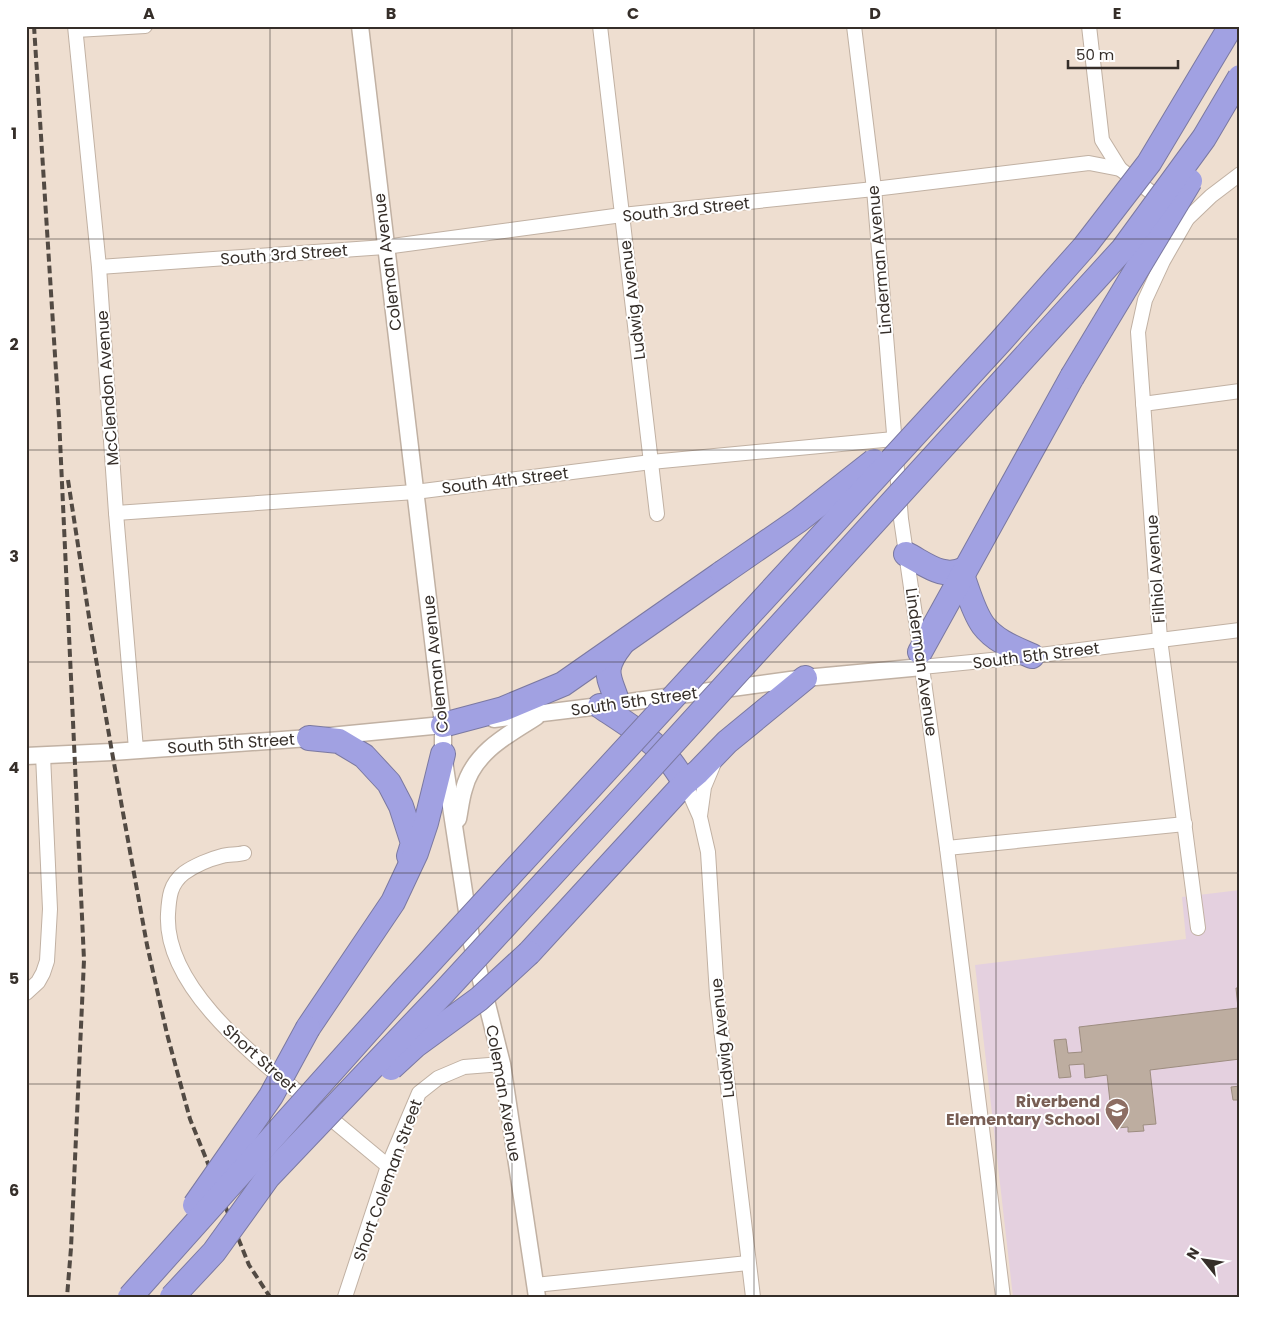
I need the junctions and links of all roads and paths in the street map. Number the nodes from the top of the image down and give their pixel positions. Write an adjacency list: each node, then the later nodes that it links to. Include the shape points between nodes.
1 (146, 26): 7 (street)
2 (360, 26): 15 (street, Coleman Avenue)
3 (600, 26): 13 (street, Ludwig Avenue)
4 (854, 26): 12 (street, Linderman Avenue)
5 (1089, 26): 10 (street, via 1102,140)
6 (1231, 26): 17 (highway, bridge, via 1143,170 1085,246)
7 (76, 28): 16 (street, McClendon Avenue)
8 (1240, 77): 53 (highway, bridge, via 1204,138 1123,249 602,821)
9 (1240, 82): 26 (highway, bridge, via 1209,149 1072,376)
10 (1120, 169): 12 (street, South 3rd Street, via 1089,163); 14 (street, South 3rd Street)
11 (1240, 174): 14 (street)
12 (874, 189): 13 (street, South 3rd Street); 20 (street, Linderman Avenue)
13 (622, 215): 15 (street, South 3rd Street); 21 (street, Ludwig Avenue)
14 (1187, 219): 19 (street, Filhiol Avenue, via 1145,300 1138,332)
15 (385, 247): 16 (street, South 3rd Street); 22 (street, Coleman Avenue)
16 (99, 267): 23 (street, McClendon Avenue)
17 (963, 382): 29 (highway, bridge, via 869,466 799,520); 56 (highway, bridge, via 405,989)
18 (1240, 391): 19 (street)
19 (1143, 404): 28 (street, Filhiol Avenue)
20 (894, 439): 21 (street, South 4th Street); 25 (street, Linderman Avenue)
21 (651, 462): 22 (street, South 4th Street); 24 (street, Ludwig Avenue)
22 (415, 492): 23 (street, South 4th Street); 35 (street, Coleman Avenue)
23 (116, 513): 37 (street, McClendon Avenue)
24 (657, 514)
25 (906, 554): 26 (highway, via 944,574); 31 (street, Linderman Avenue)
26 (964, 572): 30 (highway, via 973,605 983,625 999,640); 31 (highway)
27 (1240, 630): 28 (street, South 5th Street)
28 (1160, 640): 30 (street, South 5th Street); 44 (street, Filhiol Avenue)
29 (622, 644): 33 (highway, via 608,669); 35 (highway, via 563,684 503,709)
30 (1032, 656): 31 (street, South 5th Street)
31 (921, 659): 32 (street, South 5th Street); 46 (street, Linderman Avenue)
32 (804, 678): 33 (street, South 5th Street); 38 (highway)
33 (609, 705): 34 (street, South 5th Street); 42 (highway, via 618,718 663,752)
34 (542, 714): 35 (street, South 5th Street); 45 (street, via 498,740 482,755 464,787)
35 (442, 725): 36 (street, South 5th Street); 39 (street, Coleman Avenue)
36 (309, 738): 37 (street, South 5th Street); 48 (highway, via 339,741 364,756 390,783 413,843)
37 (136, 749): 40 (street, South 5th Street)
38 (718, 751): 42 (highway); 43 (street, via 704,787)
39 (444, 754): 45 (street, Coleman Avenue); 48 (highway, via 426,824)
40 (43, 755): 41 (street, South 5th Street); 50 (street, via 50,909 47,961 38,982)
41 (26, 756)
42 (684, 783): 43 (street, Ludwig Avenue); 53 (highway, bridge, via 529,953 479,999 416,1045)
43 (700, 817): 54 (street, Ludwig Avenue, via 708,852 716,995)
44 (1185, 824): 46 (street); 49 (street, Filhiol Avenue)
45 (455, 834): 51 (street, Coleman Avenue, via 472,944)
46 (947, 848): 60 (street, Linderman Avenue)
47 (244, 853): 52 (street, Short Street, via 222,856 197,866 173,884 167,922 173,952 184,975 247,1050)
48 (393, 902): 56 (highway, bridge, via 308,1028 271,1096)
49 (1198, 928)
50 (26, 993)
51 (502, 1064): 52 (street, Short Coleman Street, via 464,1067 438,1078 419,1093); 55 (street, Coleman Avenue)
52 (388, 1166): 58 (street, Short Coleman Street)
53 (268, 1177): 57 (highway, bridge, via 214,1252)
54 (748, 1263): 55 (street); 59 (street, Ludwig Avenue)
55 (536, 1291)
56 (132, 1295)
57 (172, 1297)
58 (345, 1297)
59 (753, 1297)
60 (1003, 1297)

